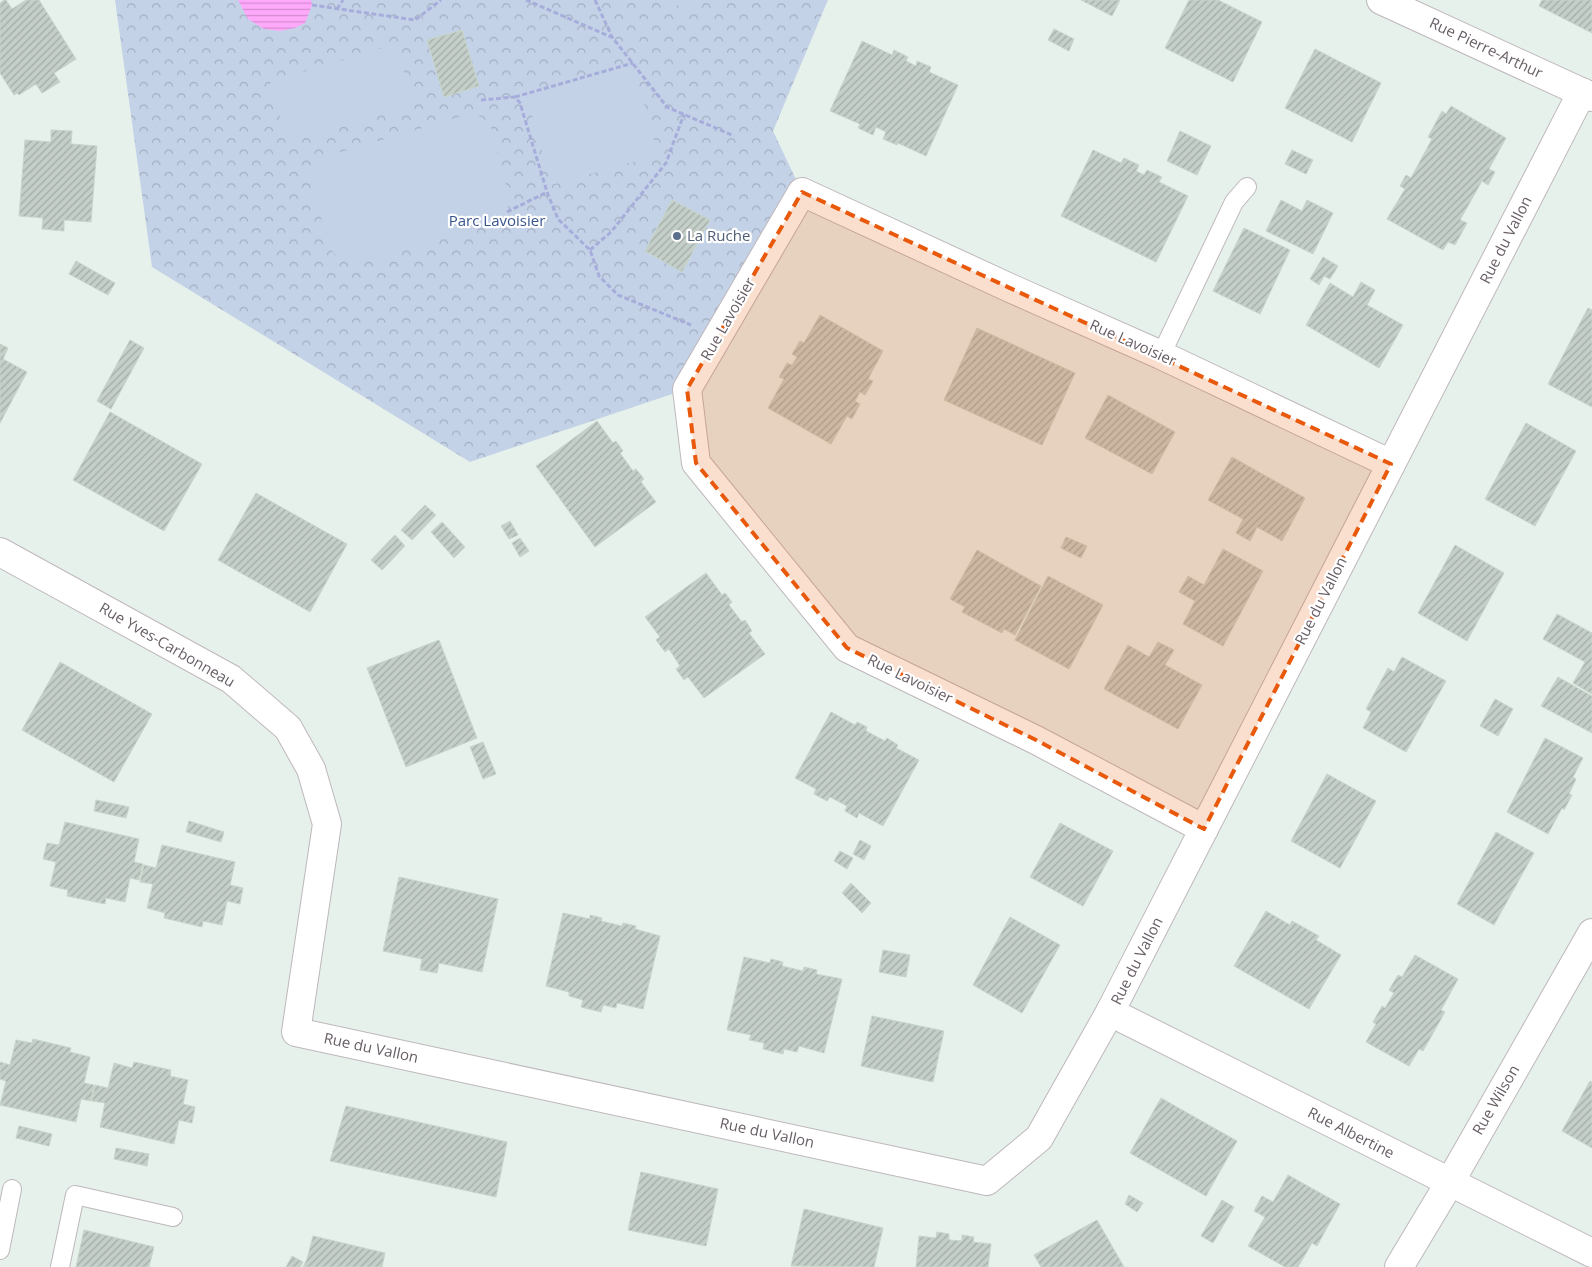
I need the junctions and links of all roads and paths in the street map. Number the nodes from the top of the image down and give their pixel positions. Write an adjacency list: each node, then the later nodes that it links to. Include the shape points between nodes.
1 (343, 0): 7 (path)
2 (441, 0): 7 (path, via 416,20)
3 (526, 0): 8 (path)
4 (595, 0): 8 (path)
5 (1381, 0): 10 (street, Rue Pierre-Arthur)
6 (312, 5): 7 (path)
7 (337, 9)
8 (612, 37): 9 (path)
9 (633, 63): 11 (path); 13 (path, via 668,107)
10 (1587, 94): 21 (street, Rue du Vallon)
11 (514, 97): 12 (path); 16 (path, via 520,103)
12 (481, 100)
13 (684, 114): 14 (path); 18 (path, via 666,163 611,232)
14 (734, 136)
15 (1248, 187): 20 (lane, via 1234,202)
16 (547, 192): 17 (path); 18 (path, via 558,219)
17 (507, 212)
18 (590, 250): 19 (path, via 599,276 618,295)
19 (718, 336): 20 (street, Rue Lavoisier, via 802,192); 23 (street, Rue Lavoisier, via 687,389 696,463 848,648 1036,740)
20 (1161, 355): 21 (street, Rue Lavoisier)
21 (1391, 464): 23 (street, Rue du Vallon)
22 (0, 552): 26 (street, Rue Yves-Carbonneau, via 231,679 288,728 311,769 327,824)
23 (1204, 829): 25 (street, Rue du Vallon)
24 (1592, 933): 27 (street, Rue Wilson)
25 (1110, 1012): 26 (street, Rue du Vallon, via 1039,1138 987,1181); 27 (street, Rue Albertine)
26 (296, 1032)
27 (1450, 1182): 31 (street, Rue Albertine); 33 (street, Rue Wilson)
28 (12, 1189): 30 (lane)
29 (173, 1217): 32 (lane, via 75,1195)
30 (0, 1250)
31 (1592, 1253)
32 (60, 1267)
33 (1399, 1267)

